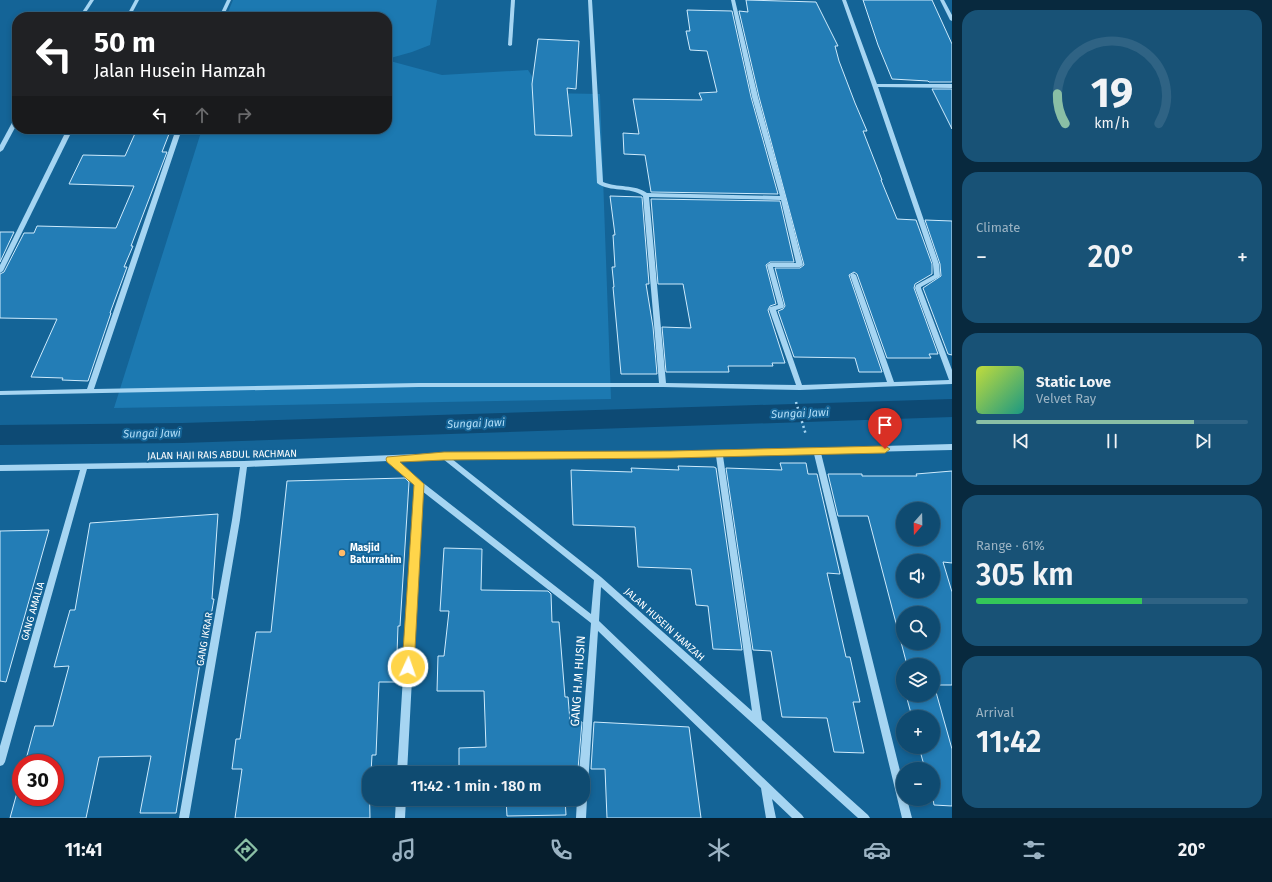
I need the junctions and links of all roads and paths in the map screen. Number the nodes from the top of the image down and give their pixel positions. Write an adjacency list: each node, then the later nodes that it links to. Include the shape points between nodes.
1 (92, 0): 9 (street)
2 (137, 0): 10 (street)
3 (229, 0): 11 (street)
4 (513, 0): 13 (street)
5 (590, 0): 20 (street, via 600,183)
6 (733, 0): 21 (street, via 755,97)
7 (844, 0): 14 (street)
8 (942, 0): 12 (street)
9 (84, 12)
10 (131, 12)
11 (224, 12)
12 (952, 20)
13 (510, 45)
14 (875, 85): 15 (street); 24 (street, via 936,264 937,276 918,288)
15 (952, 86)
16 (12, 128): 19 (street)
17 (68, 134): 22 (street)
18 (177, 134): 28 (street)
19 (0, 150)
20 (646, 195): 21 (street); 26 (street)
21 (783, 198): 27 (street, via 800,265 770,265 781,306 772,309)
22 (0, 270)
23 (854, 275): 25 (street)
24 (952, 380): 25 (street)
25 (891, 384): 27 (street)
26 (663, 385): 27 (street); 28 (street, via 419,385)
27 (800, 388)
28 (89, 392): 29 (street)
29 (0, 393)
30 (795, 400): 31 (path)
31 (807, 438)
32 (952, 447): 33 (street, JALAN HAJI RAIS ABDUL RACHMAN)
33 (817, 451): 34 (street, JALAN HAJI RAIS ABDUL RACHMAN); 56 (street)
34 (719, 454): 35 (street, JALAN HAJI RAIS ABDUL RACHMAN); 43 (street)
35 (444, 456): 36 (street, JALAN HAJI RAIS ABDUL RACHMAN); 41 (street, JALAN HUSEIN HAMZAH)
36 (391, 459): 37 (street, JALAN HAJI RAIS ABDUL RACHMAN); 40 (street)
37 (244, 464): 39 (street, JALAN HAJI RAIS ABDUL RACHMAN); 50 (street, GANG IKRAR)
38 (0, 468): 39 (street, JALAN HAJI RAIS ABDUL RACHMAN)
39 (84, 468): 44 (street, GANG AMALIA)
40 (419, 484): 42 (street); 45 (street)
41 (598, 579): 42 (street, GANG H.M HUSIN); 43 (street, JALAN HUSEIN HAMZAH)
42 (595, 622): 46 (street, GANG H.M HUSIN); 47 (street)
43 (758, 722): 55 (street, JALAN HUSEIN HAMZAH)
44 (0, 762)
45 (402, 766)
46 (584, 766)
47 (765, 785): 53 (street); 54 (street)
48 (401, 806): 51 (street)
49 (582, 806): 52 (street)
50 (184, 818)
51 (400, 818)
52 (581, 818)
53 (771, 818)
54 (799, 818)
55 (865, 818)
56 (907, 818)

